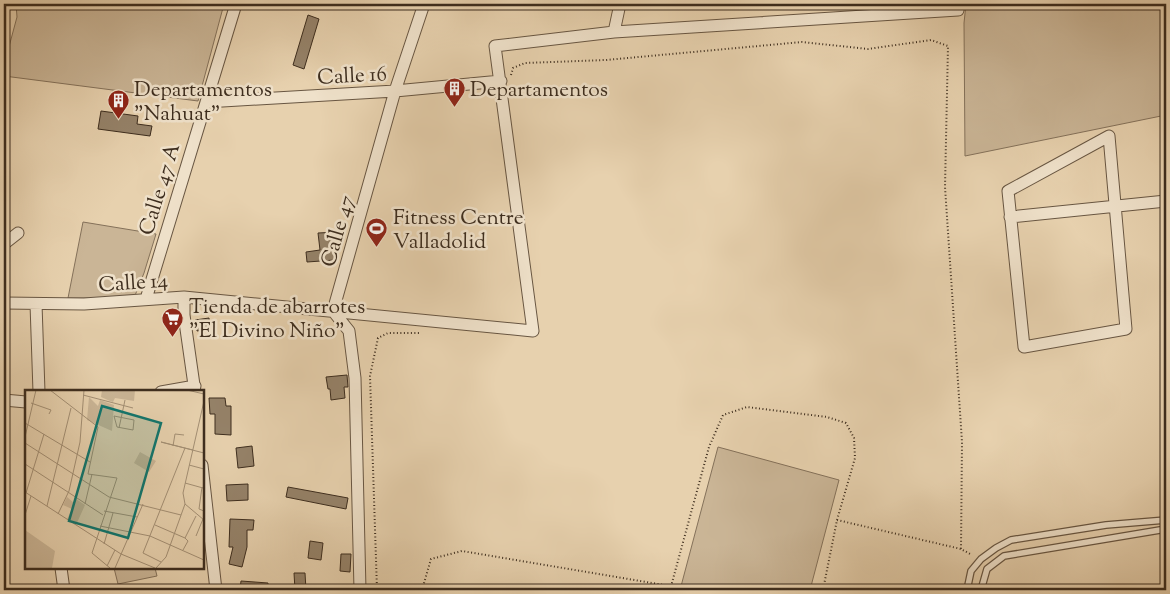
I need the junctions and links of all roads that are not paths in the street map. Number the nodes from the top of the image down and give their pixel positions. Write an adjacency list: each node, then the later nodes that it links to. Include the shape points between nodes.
1 (236, 4): 8 (street, Calle 47 A)
2 (424, 4): 7 (street, Calle 47)
3 (620, 4): 5 (street)
4 (959, 7): 5 (street)
5 (614, 32): 6 (street, via 495,46)
6 (506, 78): 7 (street, Calle 16); 19 (street, Calle 14, via 534,331)
7 (396, 91): 8 (street, Calle 16); 18 (street, Calle 47)
8 (206, 102): 15 (street, Calle 47 A)
9 (1166, 200): 10 (street)
10 (1116, 205): 11 (street); 11 (street, via 1109,136 1008,191); 11 (street, via 1126,329 1024,347)
11 (1010, 216)
12 (18, 233): 13 (street)
13 (4, 244)
14 (184, 297): 15 (street, Calle 14); 18 (street, Calle 14); 21 (street)
15 (146, 300): 17 (street, Calle 14)
16 (4, 303): 17 (street, Calle 14)
17 (36, 304): 22 (street)
18 (334, 311): 19 (street, Calle 14); 20 (street)
19 (346, 312): 20 (street)
20 (349, 331): 31 (street, via 355,378)
21 (195, 389)
22 (39, 390)
23 (4, 400): 24 (street)
24 (25, 402)
25 (204, 484): 30 (street)
26 (1166, 520): 32 (lane, via 1106,525 1011,540 981,559 971,571)
27 (1166, 529): 33 (lane, via 1004,556 987,569)
28 (61, 569): 29 (street)
29 (62, 589)
30 (216, 590)
31 (360, 590)
32 (967, 590)
33 (981, 590)

